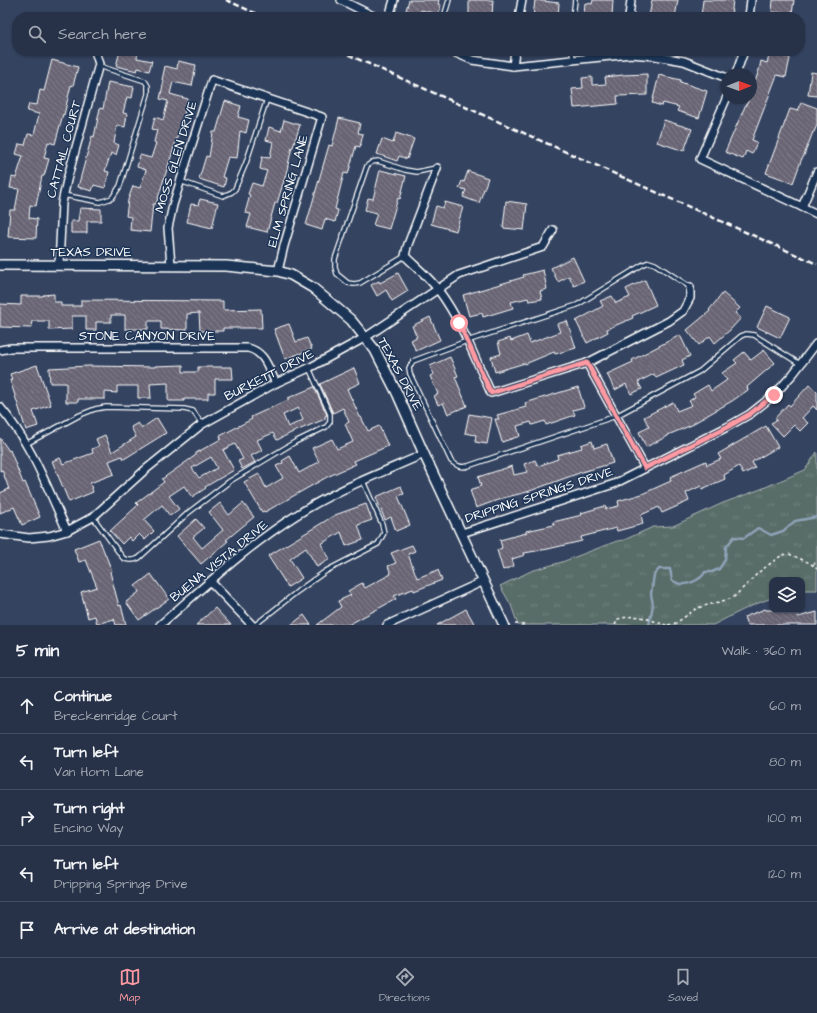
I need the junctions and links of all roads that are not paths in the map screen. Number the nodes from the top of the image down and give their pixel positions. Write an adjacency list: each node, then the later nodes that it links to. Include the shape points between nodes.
1 (341, 0): 8 (street)
2 (394, 0): 9 (street)
3 (449, 0): 10 (lane)
4 (522, 0): 11 (street)
5 (575, 0): 12 (lane)
6 (631, 0): 13 (street)
7 (752, 0): 14 (street)
8 (365, 12)
9 (390, 12)
10 (445, 12)
11 (521, 12)
12 (574, 12)
13 (630, 12)
14 (750, 12)
15 (96, 56): 23 (street)
16 (463, 56): 24 (street, via 472,60)
17 (514, 56): 24 (street)
18 (573, 56): 22 (lane)
19 (602, 56): 22 (street)
20 (655, 56): 26 (street, via 684,61)
21 (742, 56): 25 (street)
22 (573, 60): 24 (street)
23 (99, 65): 32 (street, CATTAIL COURT); 32 (lane, via 145,81 148,94 120,186 112,198 100,202)
24 (513, 66)
25 (738, 68)
26 (721, 76)
27 (267, 99): 31 (lane, via 246,163 232,192 223,196); 31 (street, MOSS GLEN DRIVE, via 212,80); 40 (street, ELM SPRING LANE, via 322,117)
28 (724, 104): 33 (street, via 700,159)
29 (437, 168): 36 (street); 36 (lane, via 417,172 378,161 367,166 334,267 337,274 348,283 360,284)
30 (817, 172): 33 (street)
31 (180, 181): 39 (street, MOSS GLEN DRIVE, via 168,228)
32 (63, 195): 38 (street, CATTAIL COURT)
33 (802, 206): 34 (street)
34 (817, 214)
35 (553, 230): 42 (street, BURKETT DRIVE, via 543,247 459,275)
36 (405, 256): 42 (street)
37 (0, 265): 38 (street, TEXAS DRIVE)
38 (59, 265): 39 (street, TEXAS DRIVE)
39 (171, 265): 40 (street, TEXAS DRIVE, via 226,266)
40 (278, 271): 43 (street, TEXAS DRIVE, via 291,275 313,288 351,320)
41 (690, 287): 44 (lane, via 649,262 577,304); 47 (street, via 690,298 683,311 669,322)
42 (438, 290): 43 (street, BURKETT DRIVE); 44 (street)
43 (366, 338): 49 (street, BURKETT DRIVE); 55 (street, TEXAS DRIVE, via 387,371)
44 (467, 341): 47 (street, via 491,393); 52 (lane, via 413,361 409,368 445,448 456,465 468,466)
45 (816, 344): 48 (street, DRIPPING SPRINGS DRIVE)
46 (0, 350): 50 (street, STONE CANYON DRIVE, via 248,348 262,354)
47 (587, 363): 52 (street)
48 (800, 364): 52 (lane, via 754,335 746,334 700,371); 56 (street, DRIPPING SPRINGS DRIVE, via 774,395 750,414)
49 (309, 368): 50 (street, BURKETT DRIVE); 58 (lane, via 330,414 330,422 326,427 295,442 230,481 188,512 139,558 134,561 123,558)
50 (276, 383): 53 (street, BURKETT DRIVE)
51 (0, 407): 54 (street)
52 (616, 416): 56 (street)
53 (202, 424): 54 (lane, via 193,411 184,408 106,407 87,412); 58 (street, BURKETT DRIVE, via 145,470)
54 (26, 444): 59 (street)
55 (424, 454): 57 (street, BUENA VISTA DRIVE); 61 (street, TEXAS DRIVE)
56 (645, 468): 61 (street, DRIPPING SPRINGS DRIVE, via 614,484)
57 (363, 481): 63 (street, BUENA VISTA DRIVE, via 296,516 232,561); 65 (lane, via 382,524 384,533 378,544 326,571)
58 (93, 517): 59 (street, BURKETT DRIVE)
59 (68, 531): 60 (street, BURKETT DRIVE, via 29,538)
60 (0, 534)
61 (462, 534): 62 (street, TEXAS DRIVE)
62 (484, 581): 66 (street); 67 (street, TEXAS DRIVE)
63 (211, 582): 64 (street, BUENA VISTA DRIVE); 65 (street)
64 (160, 625)
65 (254, 625)
66 (387, 625)
67 (504, 625)

